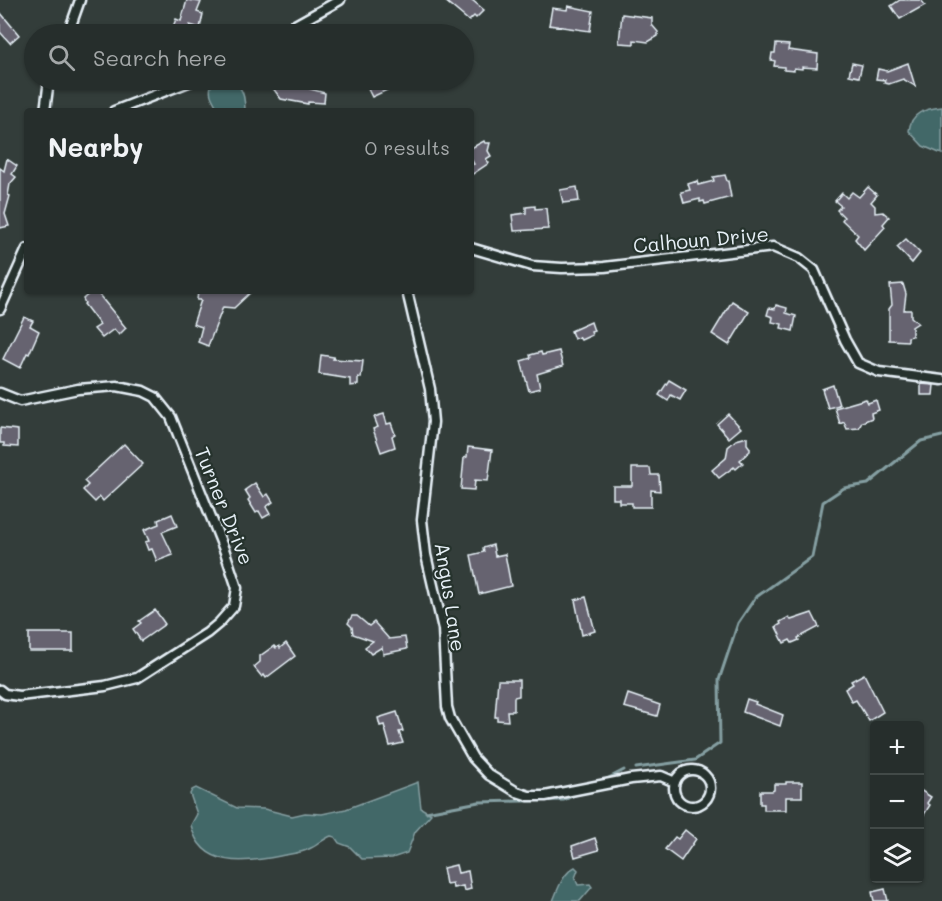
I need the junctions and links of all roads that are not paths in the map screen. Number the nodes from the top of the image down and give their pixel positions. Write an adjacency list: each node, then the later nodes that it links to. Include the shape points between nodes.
1 (80, 0): 3 (street)
2 (340, 0): 4 (street)
3 (72, 24)
4 (297, 24)
5 (48, 90): 7 (street)
6 (168, 90): 8 (street)
7 (45, 108)
8 (122, 108)
9 (474, 249): 13 (street, Calhoun Drive, via 531,266 562,268 604,267 773,247 799,258 814,270 858,363 879,372)
10 (24, 256): 12 (street)
11 (408, 294): 16 (street, Angus Lane, via 432,406 422,520 443,629 447,707 455,730 489,775 530,796 661,776)
12 (0, 309)
13 (942, 380)
14 (0, 393): 15 (street, Turner Drive, via 20,402 117,386 154,397 171,417 237,588 234,606 219,623 137,678 105,686 19,696)
15 (0, 690)
16 (675, 782): 16 (street, Angus Lane, via 675,793 687,806 701,804 710,792 708,780 697,771 684,772)

